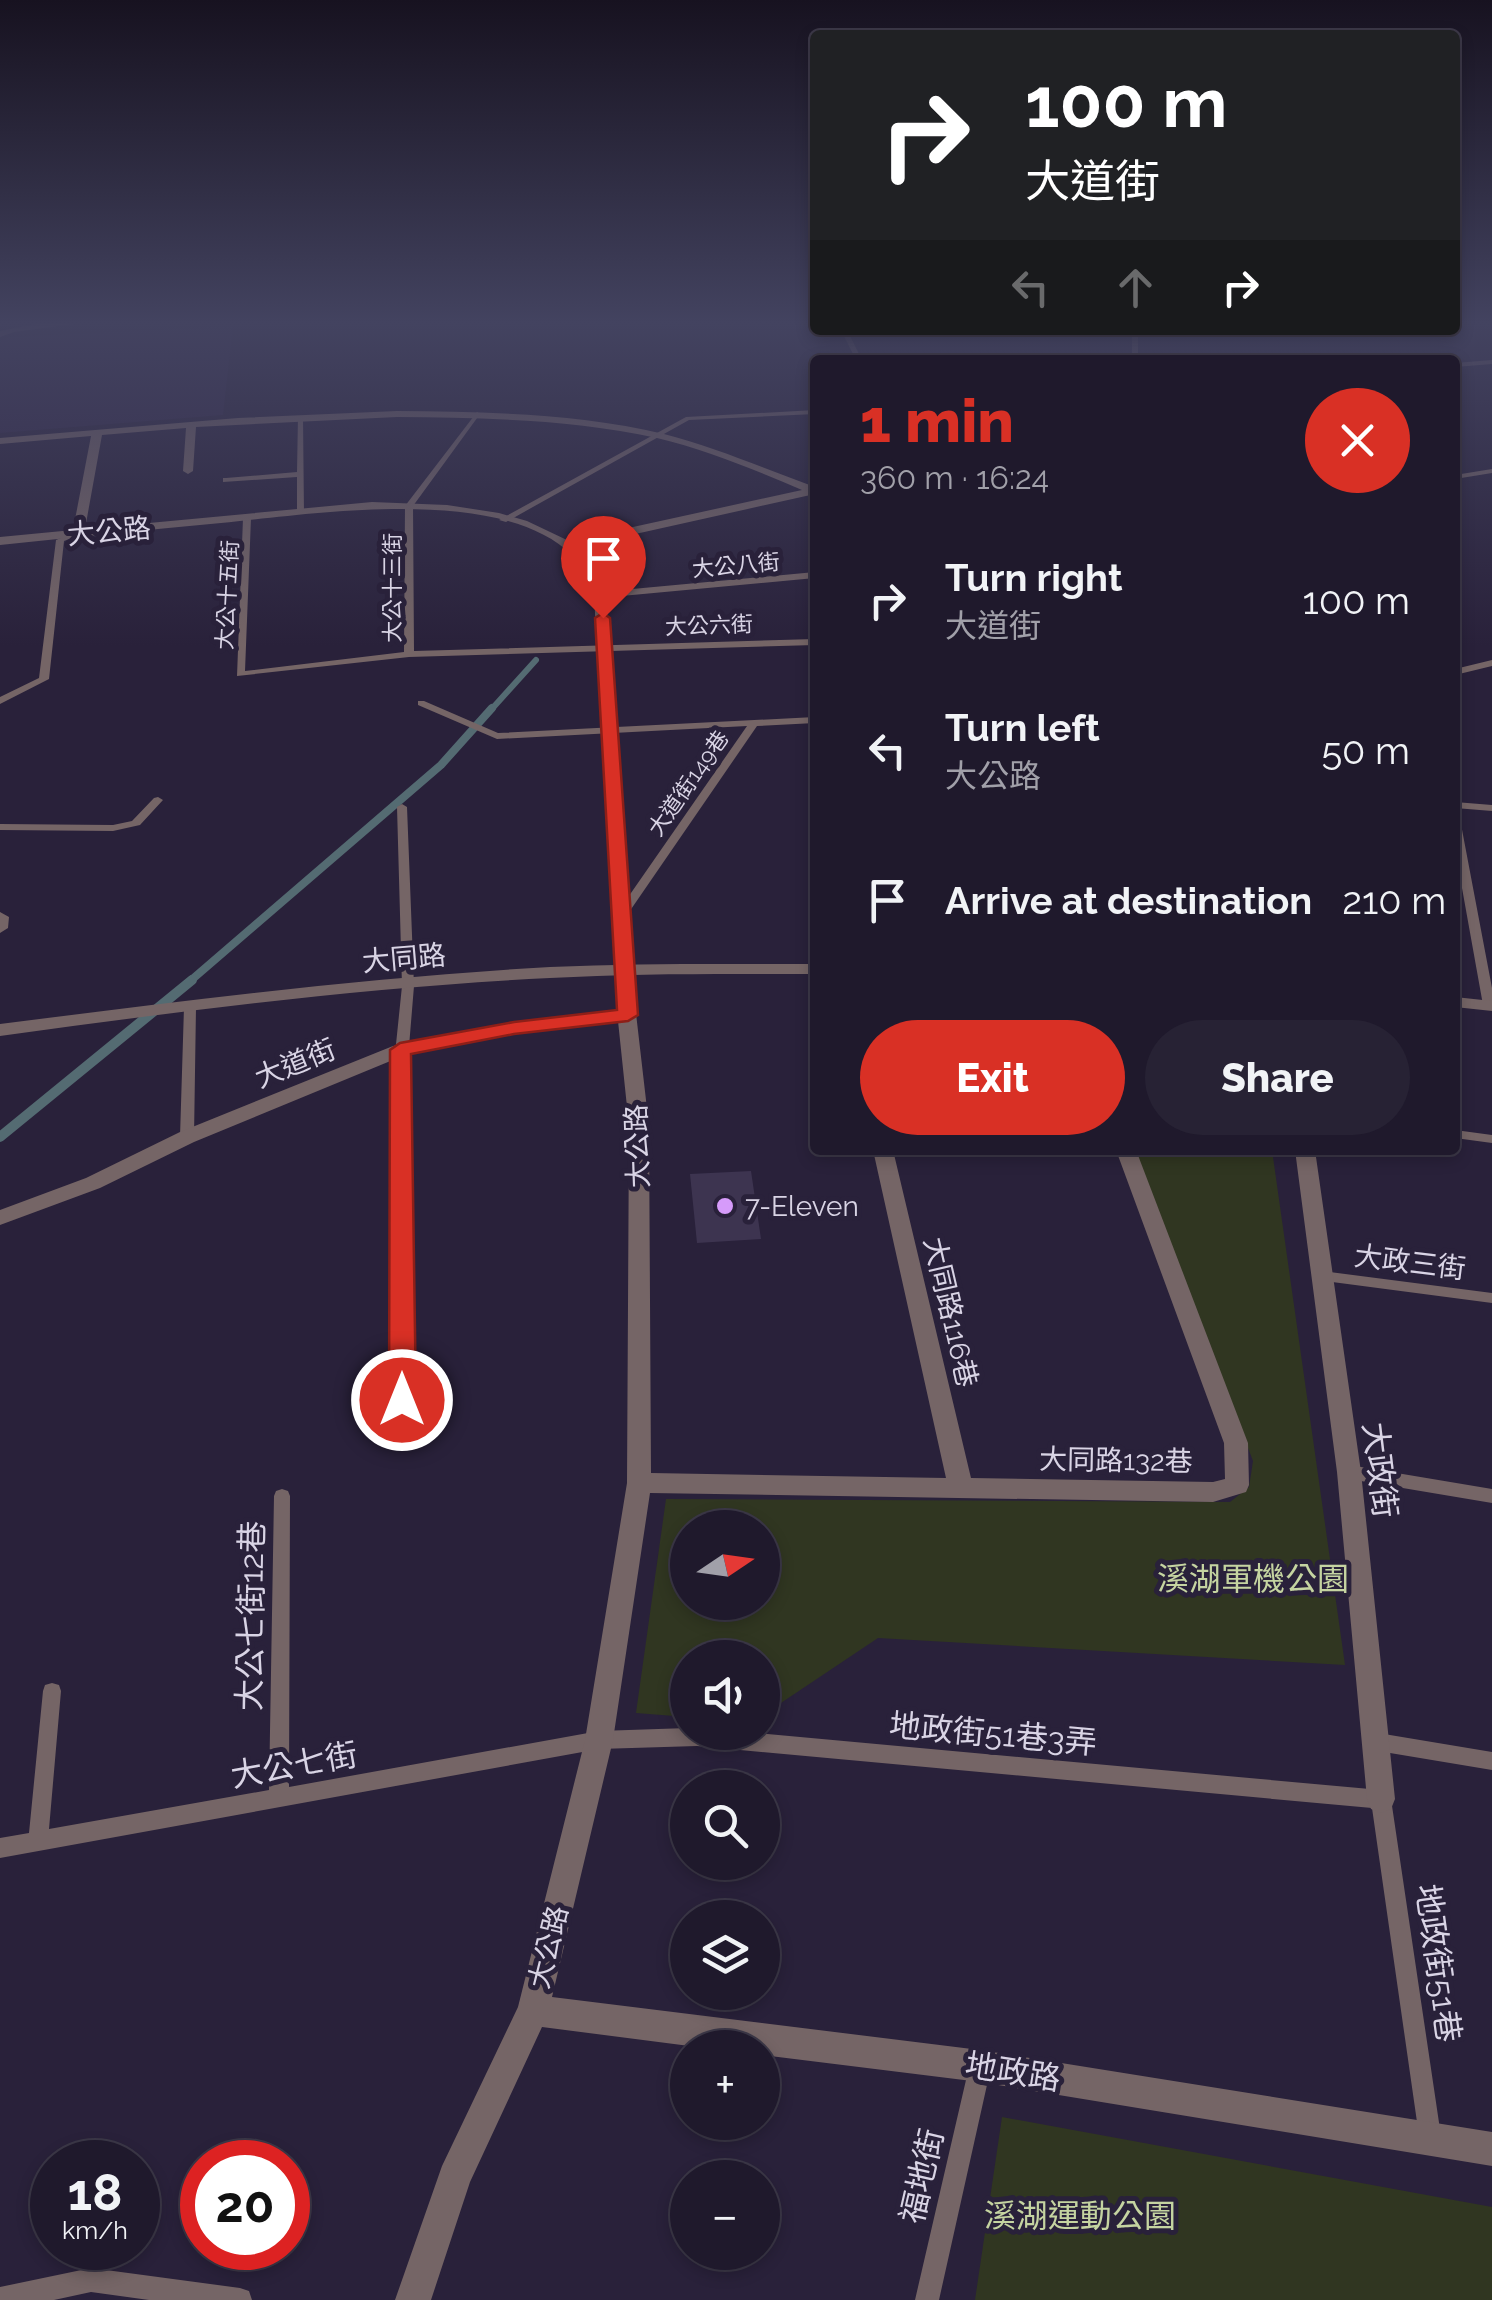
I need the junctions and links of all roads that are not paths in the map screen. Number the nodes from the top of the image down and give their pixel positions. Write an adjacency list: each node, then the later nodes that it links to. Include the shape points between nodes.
1 (119, 431): 7 (street)
2 (191, 431): 10 (street)
3 (300, 431): 12 (lane)
4 (464, 431): 17 (lane)
5 (620, 431): 8 (street)
6 (667, 431): 8 (lane)
7 (97, 433): 9 (street); 21 (street)
8 (659, 436): 15 (street); 20 (lane)
9 (0, 440)
10 (188, 470)
11 (1492, 471): 13 (lane)
12 (301, 474): 14 (lane); 18 (lane)
13 (1460, 476)
14 (226, 480)
15 (810, 489)
16 (810, 492): 23 (street)
17 (410, 506): 18 (street, 大公路); 20 (street, 大公路); 28 (lane, 大公十三街)
18 (301, 512): 19 (street, 大公路)
19 (247, 518): 21 (street, 大公路); 28 (lane, 大公十五街, via 240,674)
20 (502, 520): 23 (street, 大公路)
21 (78, 534): 22 (street, 大公路); 31 (lane, via 60,540 44,679)
22 (0, 541)
23 (568, 545): 25 (street, 大公路, via 590,570)
24 (810, 575): 25 (lane, 大公八街)
25 (600, 595): 27 (street, 大公路)
26 (810, 642): 27 (lane, 大公六街)
27 (604, 648): 28 (lane, 大公十三街); 35 (street, 大公路)
28 (410, 654)
29 (1492, 663): 30 (lane)
30 (1460, 671)
31 (2, 700)
32 (421, 702): 35 (lane, via 497,736)
33 (810, 720): 34 (lane)
34 (754, 723): 35 (lane); 42 (lane, 大道街149巷)
35 (610, 731): 42 (street, 大公路)
36 (158, 800): 40 (lane, via 136,822 113,828)
37 (1460, 805): 39 (lane)
38 (402, 806): 45 (lane)
39 (1492, 808)
40 (0, 826)
41 (1460, 846): 47 (lane)
42 (620, 916): 44 (street, 大公路)
43 (810, 969): 44 (street, 大同路)
44 (622, 970): 45 (street, 大同路); 49 (street, 大公路)
45 (408, 986): 48 (street, 大同路); 51 (lane)
46 (1460, 1002): 47 (street)
47 (1491, 1005)
48 (180, 1008): 50 (street, 大同路); 53 (lane)
49 (628, 1015): 51 (street, 大道街); 63 (street, 大公路, via 639,1126)
50 (0, 1030)
51 (400, 1050): 53 (street, 大道街); 61 (lane)
52 (1460, 1135): 54 (lane)
53 (188, 1138): 58 (street, 大道街)
54 (1492, 1138)
55 (884, 1155): 64 (street, 大同路116巷)
56 (1128, 1155): 64 (street, 大同路132巷, via 1236,1443 1236,1485 1213,1492)
57 (1306, 1155): 59 (street, 大政街)
58 (0, 1218)
59 (1322, 1276): 60 (lane, 大政三街); 62 (street, 大政街)
60 (1492, 1298)
61 (402, 1400)
62 (1349, 1472): 66 (lane); 69 (street, 大政街)
63 (639, 1483): 64 (street, 大同路132巷); 68 (street, 大公路)
64 (961, 1488)
65 (282, 1496): 71 (lane, 大公七街12巷)
66 (1492, 1496)
67 (52, 1692): 73 (lane)
68 (599, 1740): 71 (lane, 大公七街); 72 (lane, 地政街51巷3弄, via 697,1737); 75 (street, 大公路)
69 (1378, 1742): 70 (lane); 72 (street, 大政街)
70 (1492, 1761)
71 (279, 1798): 73 (lane, 大公七街)
72 (1381, 1798): 77 (lane, 地政街51巷)
73 (38, 1842): 74 (lane, 大公七街)
74 (0, 1848)
75 (532, 2010): 76 (street, 地政路); 81 (street, 大公路, via 454,2178)
76 (980, 2066): 77 (street, 地政路); 82 (lane, 福地街)
77 (1430, 2137): 78 (street, 地政路)
78 (1492, 2149)
79 (0, 2299): 80 (lane, via 91,2280)
80 (240, 2300)
81 (413, 2300)
82 (927, 2300)

